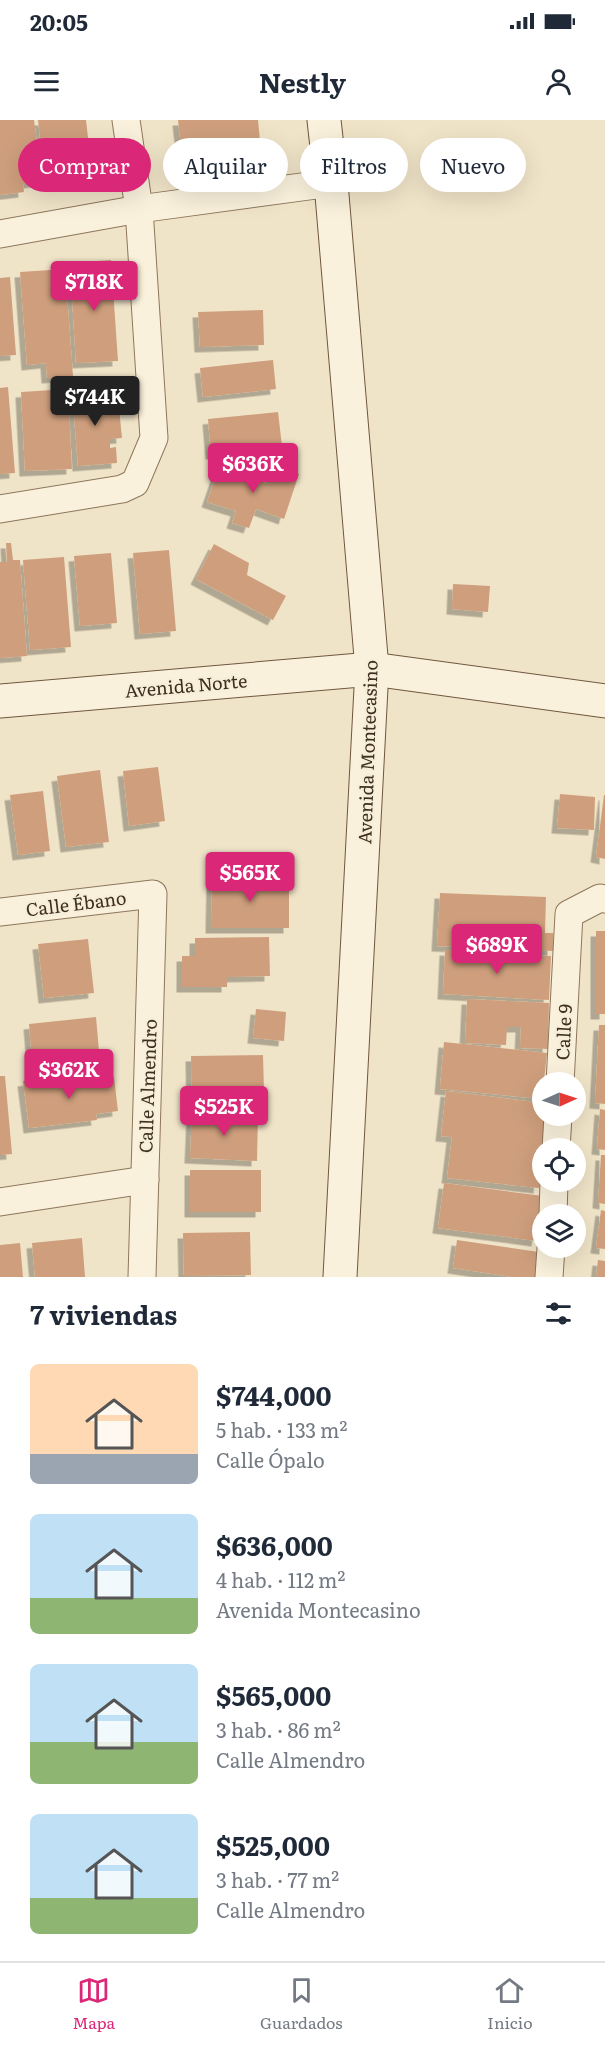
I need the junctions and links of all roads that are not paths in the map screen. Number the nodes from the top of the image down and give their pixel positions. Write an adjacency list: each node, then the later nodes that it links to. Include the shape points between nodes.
1 (126, 120): 6 (street)
2 (324, 120): 3 (street, Avenida Montecasino)
3 (326, 138)
4 (300, 187): 6 (street)
5 (332, 192): 9 (street, Avenida Montecasino)
6 (139, 209): 7 (street); 8 (street, via 154,438 135,483 122,489)
7 (0, 234)
8 (0, 509)
9 (372, 669): 10 (street, Avenida Norte); 11 (street, Avenida Norte); 20 (street, Avenida Montecasino)
10 (0, 701)
11 (605, 701)
12 (153, 894): 14 (street, Calle Ébano); 16 (street, Calle Almendro)
13 (605, 899): 15 (street, Calle 9, via 569,914)
14 (0, 912)
15 (561, 1072)
16 (145, 1180): 17 (street); 19 (street, Calle Almendro)
17 (0, 1202)
18 (550, 1258): 21 (street)
19 (142, 1277)
20 (340, 1277)
21 (549, 1277)

